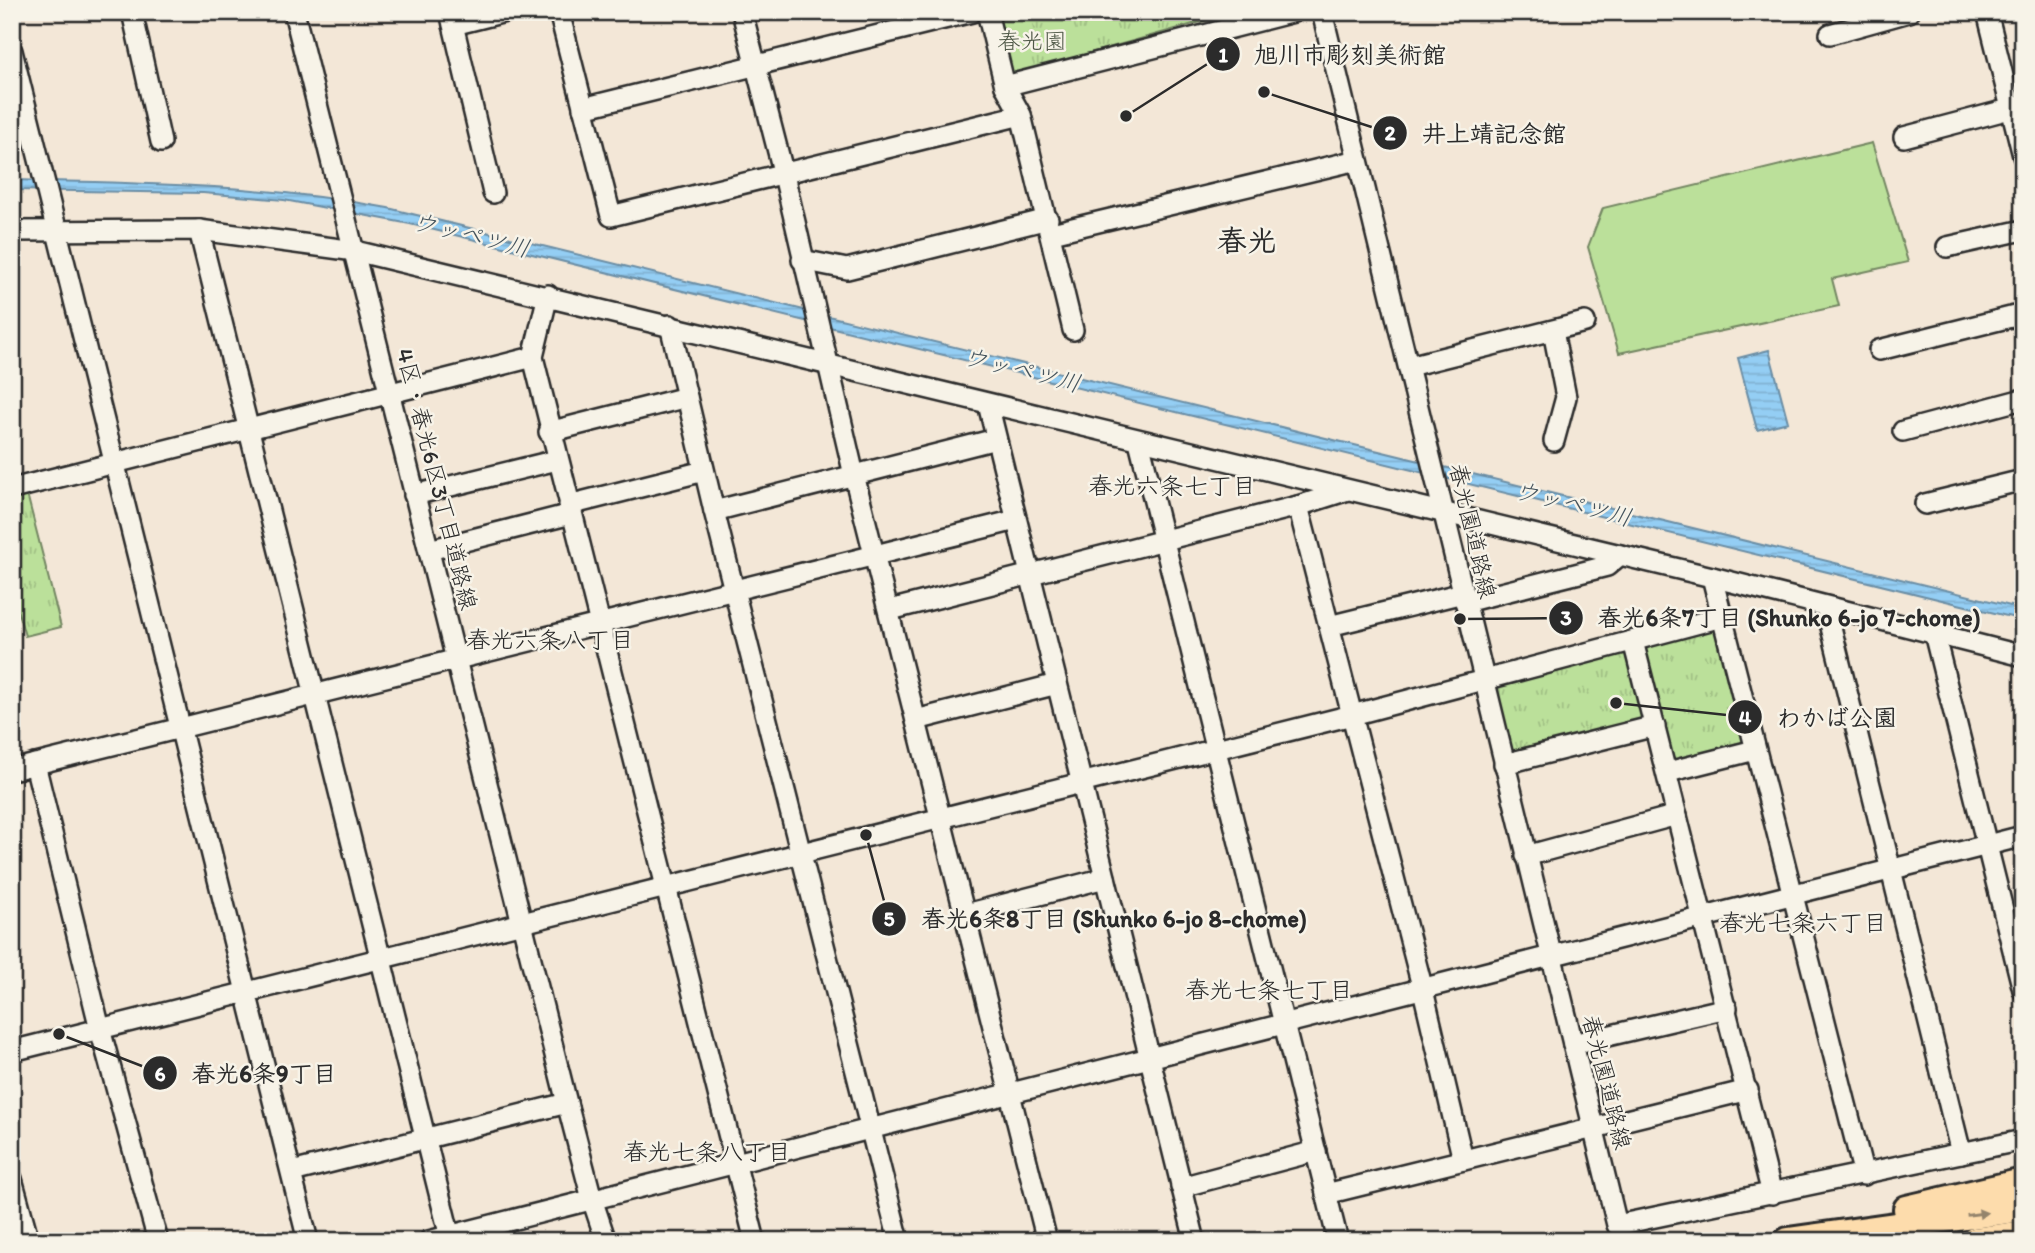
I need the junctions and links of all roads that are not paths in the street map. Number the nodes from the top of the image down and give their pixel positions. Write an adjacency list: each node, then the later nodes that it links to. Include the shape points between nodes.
1 (132, 12): 21 (street)
2 (294, 12): 31 (street, 4区・春光6区3丁目道路線)
3 (505, 12): 12 (street)
4 (559, 12): 18 (street)
5 (742, 12): 15 (street)
6 (972, 12): 15 (street)
7 (987, 12): 16 (street)
8 (1294, 12): 16 (street)
9 (1322, 12): 23 (street, 春光園道路線)
10 (1909, 12): 13 (street)
11 (1987, 12): 17 (street)
12 (452, 18): 25 (street)
13 (1830, 34)
14 (13, 55): 26 (street)
15 (755, 65): 18 (street); 24 (street)
16 (1005, 86): 19 (street)
17 (2017, 107): 20 (street); 22 (street)
18 (583, 108): 24 (street, via 611,216)
19 (1021, 115): 24 (street); 27 (street)
20 (1904, 137)
21 (161, 142)
22 (2023, 156)
23 (1357, 160): 27 (street); 43 (street, 春光園道路線)
24 (784, 174): 33 (street)
25 (493, 193)
26 (55, 223): 28 (street); 30 (street); 55 (street)
27 (1050, 226): 33 (street, via 847,269); 38 (street)
28 (199, 230): 31 (street); 48 (street)
29 (2023, 230): 32 (street)
30 (12, 231)
31 (353, 244): 34 (street); 44 (street, 4区・春光6区3丁目道路線)
32 (1947, 247)
33 (805, 269): 41 (street)
34 (548, 295): 37 (street); 42 (street)
35 (2023, 314): 40 (street)
36 (1585, 323): 39 (street)
37 (670, 325): 41 (street); 45 (street)
38 (1073, 330)
39 (1553, 331): 43 (street); 53 (street, via 1566,397)
40 (1879, 350)
41 (825, 355): 47 (street); 57 (street)
42 (533, 357): 44 (street); 50 (street)
43 (1409, 366): 64 (street, 春光園道路線)
44 (390, 392): 48 (street); 61 (street, 4区・春光6区3丁目道路線)
45 (687, 397): 50 (street); 56 (street)
46 (2023, 400): 49 (street)
47 (988, 404): 51 (street); 52 (street)
48 (250, 430): 55 (street); 87 (street)
49 (1903, 431)
50 (549, 432): 54 (street)
51 (996, 439): 57 (street); 67 (street)
52 (1139, 441): 60 (street); 68 (street)
53 (1554, 441)
54 (557, 460): 61 (street); 65 (street)
55 (113, 464): 59 (street); 91 (street)
56 (704, 471): 65 (street); 66 (street)
57 (854, 475): 66 (street); 70 (street)
58 (2023, 480): 62 (street)
59 (12, 489)
60 (1346, 491): 63 (street); 64 (street)
61 (414, 495): 69 (street, 4区・春光6区3丁目道路線)
62 (1925, 504)
63 (1298, 506): 68 (street); 80 (street)
64 (1443, 506): 71 (street); 75 (street, 春光園道路線)
65 (570, 510): 69 (street); 79 (street)
66 (714, 511): 74 (street)
67 (1016, 520): 70 (street); 72 (street)
68 (1164, 541): 72 (street); 92 (street)
69 (429, 550): 84 (street, 4区・春光6区3丁目道路線)
70 (874, 555): 74 (street); 77 (street)
71 (1619, 555): 73 (street); 75 (street, via 1607,566)
72 (1029, 574): 77 (street); 86 (street)
73 (1712, 577): 76 (street); 78 (street)
74 (733, 590): 79 (street); 103 (street)
75 (1464, 598): 80 (street); 85 (street, 春光園道路線)
76 (1826, 607): 81 (street); 105 (street)
77 (890, 610): 89 (street)
78 (1722, 617): 82 (street); 93 (street)
79 (599, 623): 84 (street); 107 (street)
80 (1329, 626): 88 (street)
81 (1934, 632): 83 (street); 102 (street)
82 (1633, 641): 85 (street); 90 (street)
83 (2023, 656)
84 (456, 657): 87 (street); 111 (street, 4区・春光6区3丁目道路線)
85 (1482, 680): 88 (street); 95 (street, 春光園道路線)
86 (1057, 684): 89 (street); 98 (street)
87 (315, 693): 91 (street); 113 (street)
88 (1352, 715): 92 (street); 114 (street)
89 (916, 720): 100 (street)
90 (1655, 726): 95 (street); 97 (street)
91 (181, 727): 94 (street); 116 (street)
92 (1215, 749): 98 (street); 118 (street)
93 (1755, 750): 97 (street); 108 (street)
94 (35, 764): 96 (street); 119 (street)
95 (1504, 764): 104 (street, 春光園道路線)
96 (12, 770)
97 (1668, 772): 99 (street)
98 (1082, 783): 100 (street); 106 (street)
99 (1677, 815): 104 (street); 110 (street)
100 (943, 818): 103 (street); 109 (street)
101 (2023, 836): 102 (street)
102 (1988, 845): 105 (street); 115 (street)
103 (801, 854): 107 (street); 127 (street)
104 (1526, 856): 112 (street, 春光園道路線)
105 (1891, 870): 108 (street); 131 (street)
106 (1105, 878): 109 (street); 122 (street)
107 (666, 887): 111 (street); 133 (street)
108 (1794, 894): 110 (street); 135 (street)
109 (966, 914): 124 (street)
110 (1702, 917): 112 (street); 117 (street)
111 (521, 924): 113 (street); 125 (street, 4区・春光6区3丁目道路線)
112 (1552, 957): 114 (street); 120 (street, 春光園道路線)
113 (383, 958): 116 (street); 128 (street)
114 (1423, 990): 118 (street); 132 (street)
115 (2023, 990)
116 (247, 993): 119 (street); 134 (street)
117 (1727, 1008): 120 (street); 123 (street)
118 (1284, 1025): 122 (street); 130 (street)
119 (100, 1029): 121 (street); 147 (street)
120 (1573, 1044): 126 (street, 春光園道路線)
121 (12, 1051)
122 (1150, 1059): 124 (street); 138 (street)
123 (1748, 1090): 126 (street); 140 (street)
124 (1010, 1094): 127 (street); 153 (street)
125 (567, 1103): 128 (street); 141 (street, 4区・春光6区3丁目道路線)
126 (1594, 1129): 132 (street); 140 (street, 春光園道路線, via 1617,1224)
127 (870, 1130): 133 (street); 152 (street)
128 (427, 1140): 134 (street); 144 (street)
129 (2023, 1140): 131 (street)
130 (1315, 1151): 138 (street); 139 (street)
131 (1961, 1153): 135 (street)
132 (1463, 1160): 139 (street)
133 (735, 1164): 141 (street); 151 (street)
134 (292, 1172): 148 (street)
135 (1864, 1175): 140 (street)
136 (12, 1180): 146 (street)
137 (2023, 1182): 145 (highway)
138 (1181, 1187): 154 (street)
139 (1326, 1194): 155 (street)
140 (1772, 1194)
141 (592, 1199): 144 (street); 150 (street, 4区・春光6区3丁目道路線)
142 (2023, 1208): 145 (highway, one-way to 142)
143 (2023, 1234): 156 (highway)
144 (451, 1238): 149 (street)
145 (1793, 1240)
146 (29, 1241)
147 (158, 1241)
148 (308, 1241)
149 (429, 1241)
150 (606, 1241)
151 (755, 1241)
152 (899, 1241)
153 (1048, 1241)
154 (1195, 1241)
155 (1338, 1241)
156 (1974, 1241)

